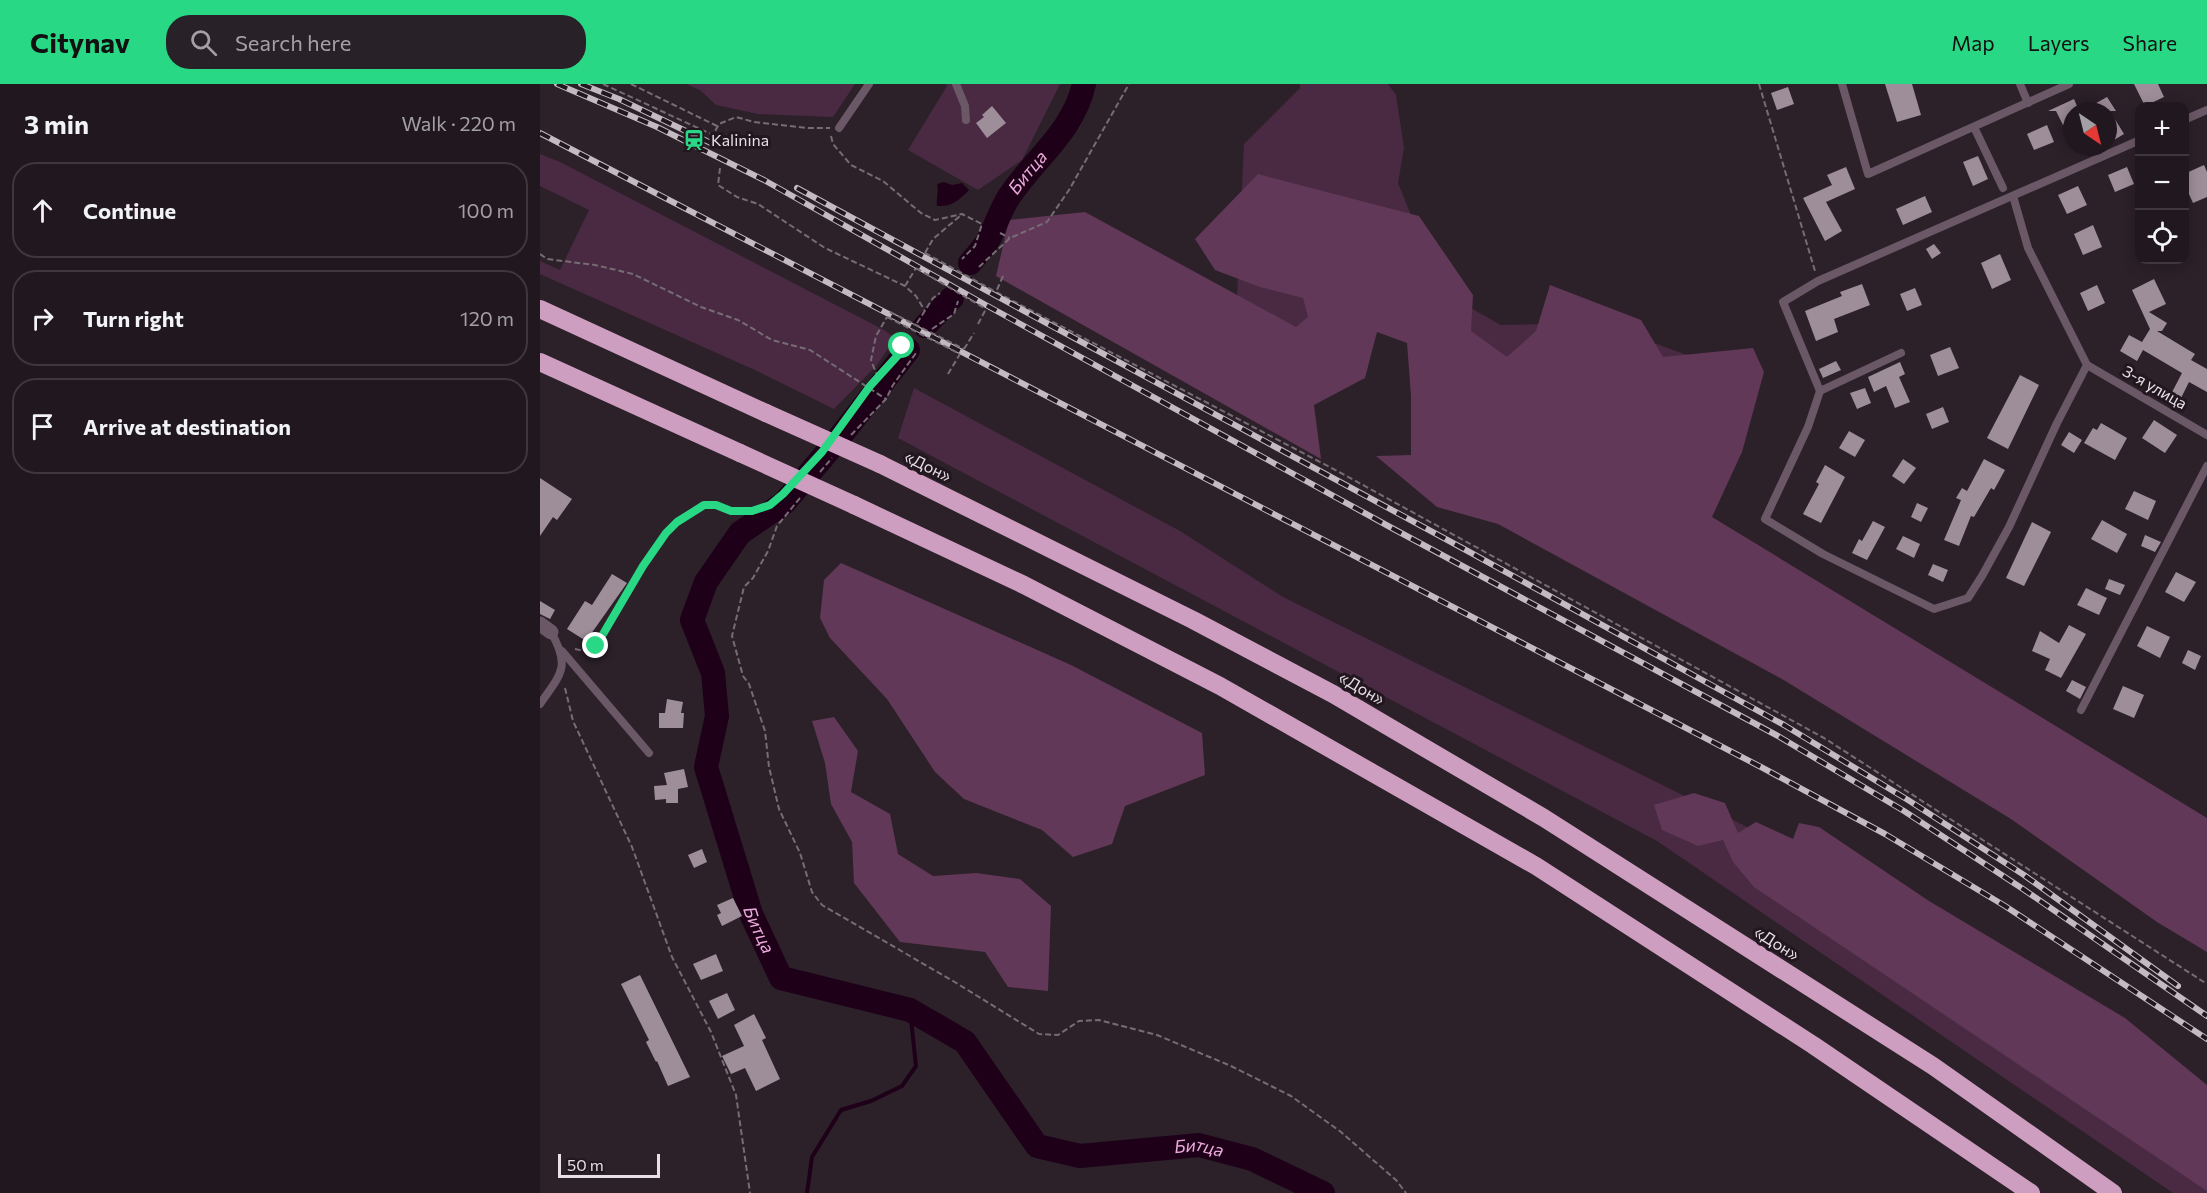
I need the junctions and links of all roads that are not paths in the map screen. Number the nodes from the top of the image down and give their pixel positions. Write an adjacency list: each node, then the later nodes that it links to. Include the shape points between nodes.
1 (869, 84): 11 (lane)
2 (956, 84): 9 (lane)
3 (1842, 84): 10 (lane, via 1868,174)
4 (2020, 84): 6 (lane)
5 (2069, 84): 6 (lane)
6 (2028, 103): 10 (lane)
7 (2207, 110): 8 (lane)
8 (2189, 118)
9 (966, 120)
10 (1974, 127): 13 (lane)
11 (834, 128)
12 (2135, 142): 14 (lane)
13 (2003, 188)
14 (2013, 196): 18 (lane, via 2028,248); 19 (lane, via 1818,281 1783,302)
15 (540, 309): 28 (highway, «Дон», bridge, via 880,464 1333,694 1534,812 1933,1066)
16 (1901, 353): 19 (lane)
17 (540, 362): 27 (highway, bridge, via 1024,585 1220,686 1536,866)
18 (2087, 366): 19 (lane, via 1983,576 1968,598 1934,609 1823,554 1765,519 1808,427); 20 (lane, 3-я улица)
19 (1820, 391)
20 (2207, 435)
21 (2207, 466): 25 (lane)
22 (546, 628): 23 (lane)
23 (562, 651): 24 (lane, via 561,674); 26 (lane)
24 (540, 704)
25 (2081, 710)
26 (649, 753)
27 (2031, 1193)
28 (2113, 1193)

